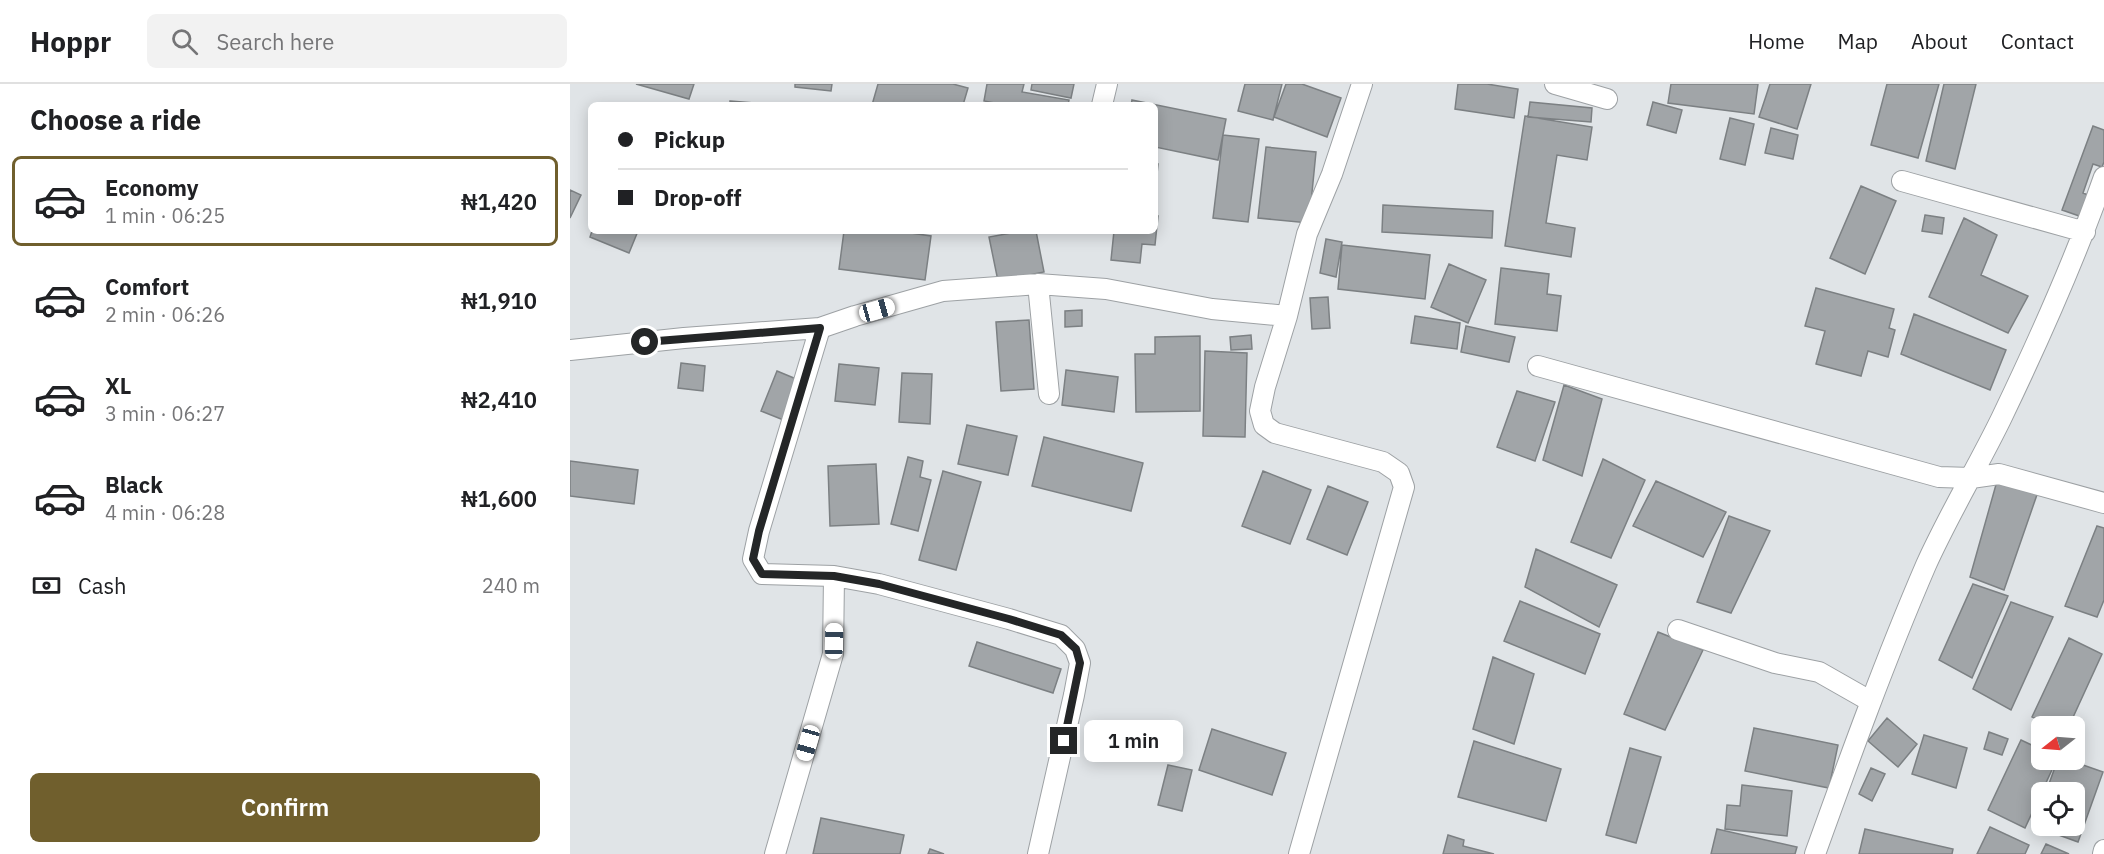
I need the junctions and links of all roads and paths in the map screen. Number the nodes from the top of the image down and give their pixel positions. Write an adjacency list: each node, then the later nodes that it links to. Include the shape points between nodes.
1 (1107, 84): 5 (street)
2 (1362, 84): 10 (street, via 1307,234)
3 (1555, 84): 4 (street)
4 (1607, 99)
5 (1103, 102)
6 (2104, 177): 8 (street)
7 (1902, 181): 8 (street)
8 (2085, 232): 15 (street)
9 (1038, 284): 10 (street, via 1106,289 1212,309); 11 (street, via 943,291); 14 (street)
10 (1287, 316): 22 (street, via 1265,387 1260,411 1264,425 1275,433 1383,462 1399,473 1404,487)
11 (820, 328): 12 (street); 17 (street, via 753,559 762,574)
12 (570, 350)
13 (1538, 366): 15 (street, via 1929,475)
14 (1049, 394)
15 (1971, 478): 16 (street, via 1999,474); 19 (street, via 1927,564)
16 (2104, 503)
17 (834, 576): 20 (street, via 833,654); 21 (street, via 1009,619 1061,635 1076,649 1080,663)
18 (1678, 630): 19 (street, via 1775,663 1819,672)
19 (1870, 701): 23 (street)
20 (776, 854)
21 (1038, 854)
22 (1299, 854)
23 (1815, 854)

